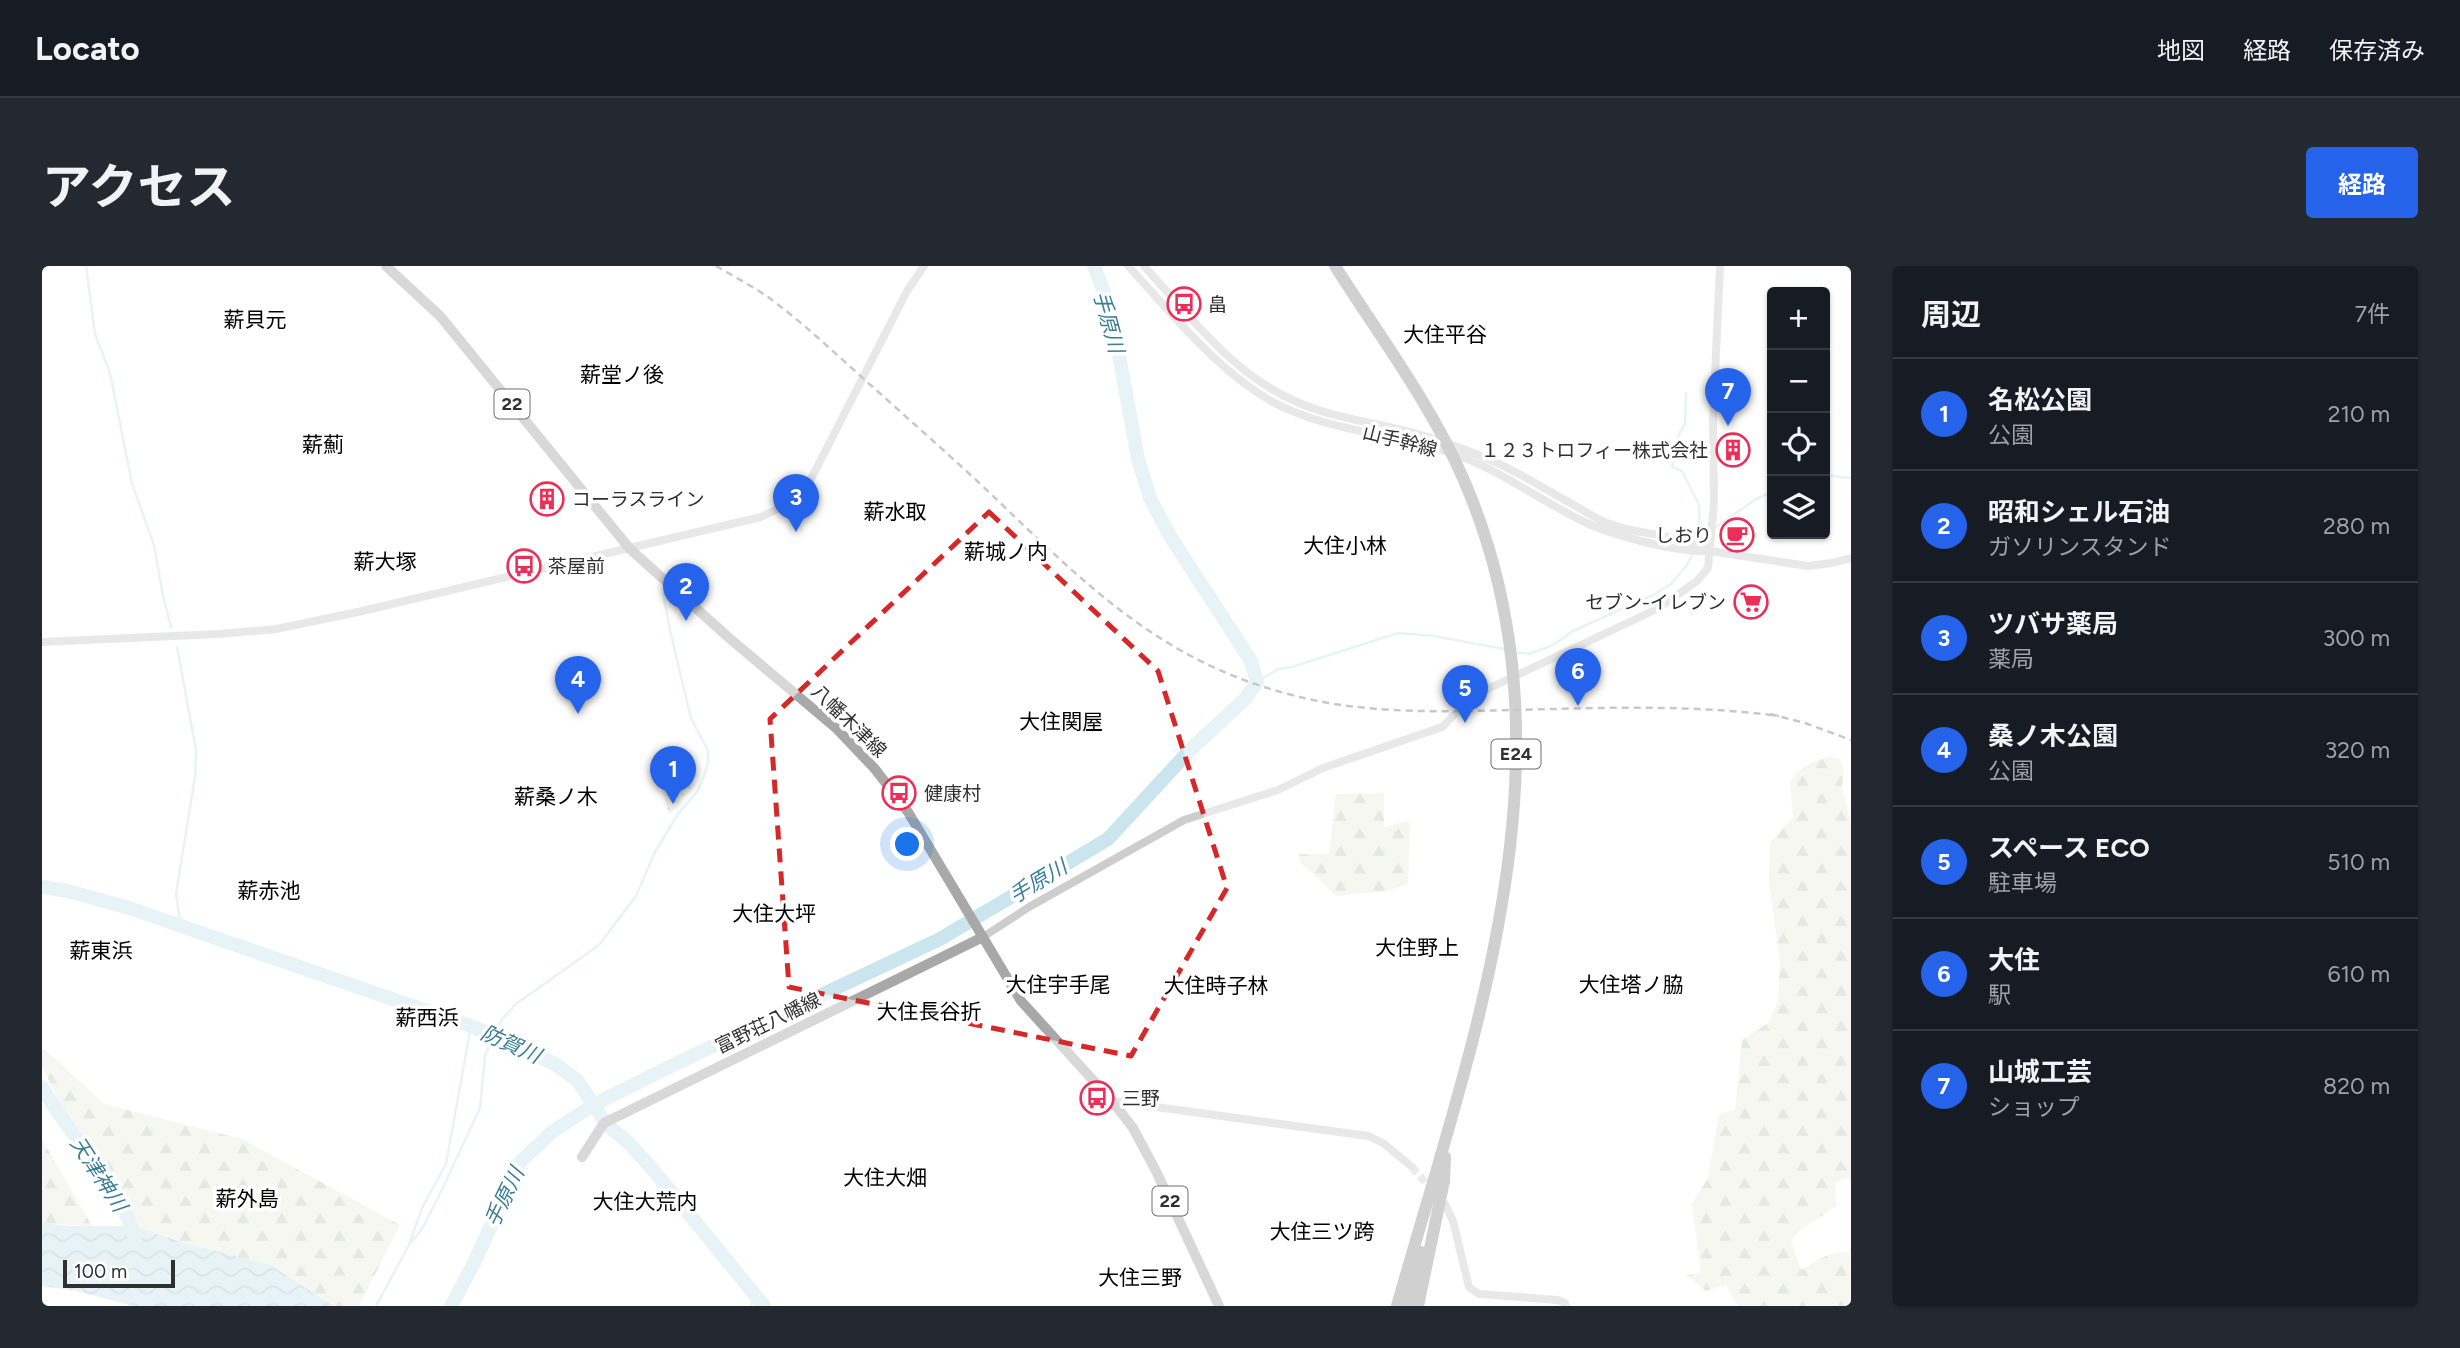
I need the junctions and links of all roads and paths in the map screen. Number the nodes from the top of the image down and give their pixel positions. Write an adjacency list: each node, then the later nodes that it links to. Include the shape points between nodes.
1 (386, 266): 10 (main road, 八幡木津線 / 22, via 440,316)
2 (924, 266): 10 (street, via 819,467 796,497 743,523)
3 (1128, 266): 9 (street, 山手幹線, via 1203,347 1280,405 1320,422 1460,456 1589,524 1634,541)
4 (1144, 266): 9 (street, 山手幹線, via 1240,368 1288,398 1471,452 1605,522)
5 (1329, 266): 8 (highway, E24)
6 (1335, 266): 8 (highway, E24)
7 (1720, 266): 11 (street, via 1714,502)
8 (1391, 355): 16 (highway, E24, via 1429,413 1464,480 1497,580 1511,657 1516,728 1514,811 1504,898)
9 (1681, 545): 11 (street, 山手幹線)
10 (630, 549): 13 (street, via 276,629); 14 (main road, 八幡木津線 / 22, via 837,729 875,769 908,812)
11 (1705, 550): 12 (street, 山手幹線, via 1808,566); 14 (street, via 1708,568 1659,608 1473,696 1442,727 1323,768 1278,790 1184,820)
12 (1851, 558)
13 (42, 642)
14 (982, 934): 15 (main road, 八幡木津線 / 22, via 1021,1001); 18 (main road, 富野荘八幡線, via 604,1123)
15 (1112, 1101): 19 (street, via 1368,1136); 21 (main road, 八幡木津線 / 22, via 1157,1173)
16 (1455, 1105): 17 (highway, E24); 22 (highway, E24)
17 (1446, 1149): 23 (highway, E24); 24 (highway, via 1444,1181)
18 (582, 1157)
19 (1412, 1167)
20 (1445, 1204): 25 (street, via 1469,1287 1479,1294 1558,1300)
21 (1219, 1306)
22 (1394, 1306)
23 (1406, 1306)
24 (1418, 1306)
25 (1566, 1306)

